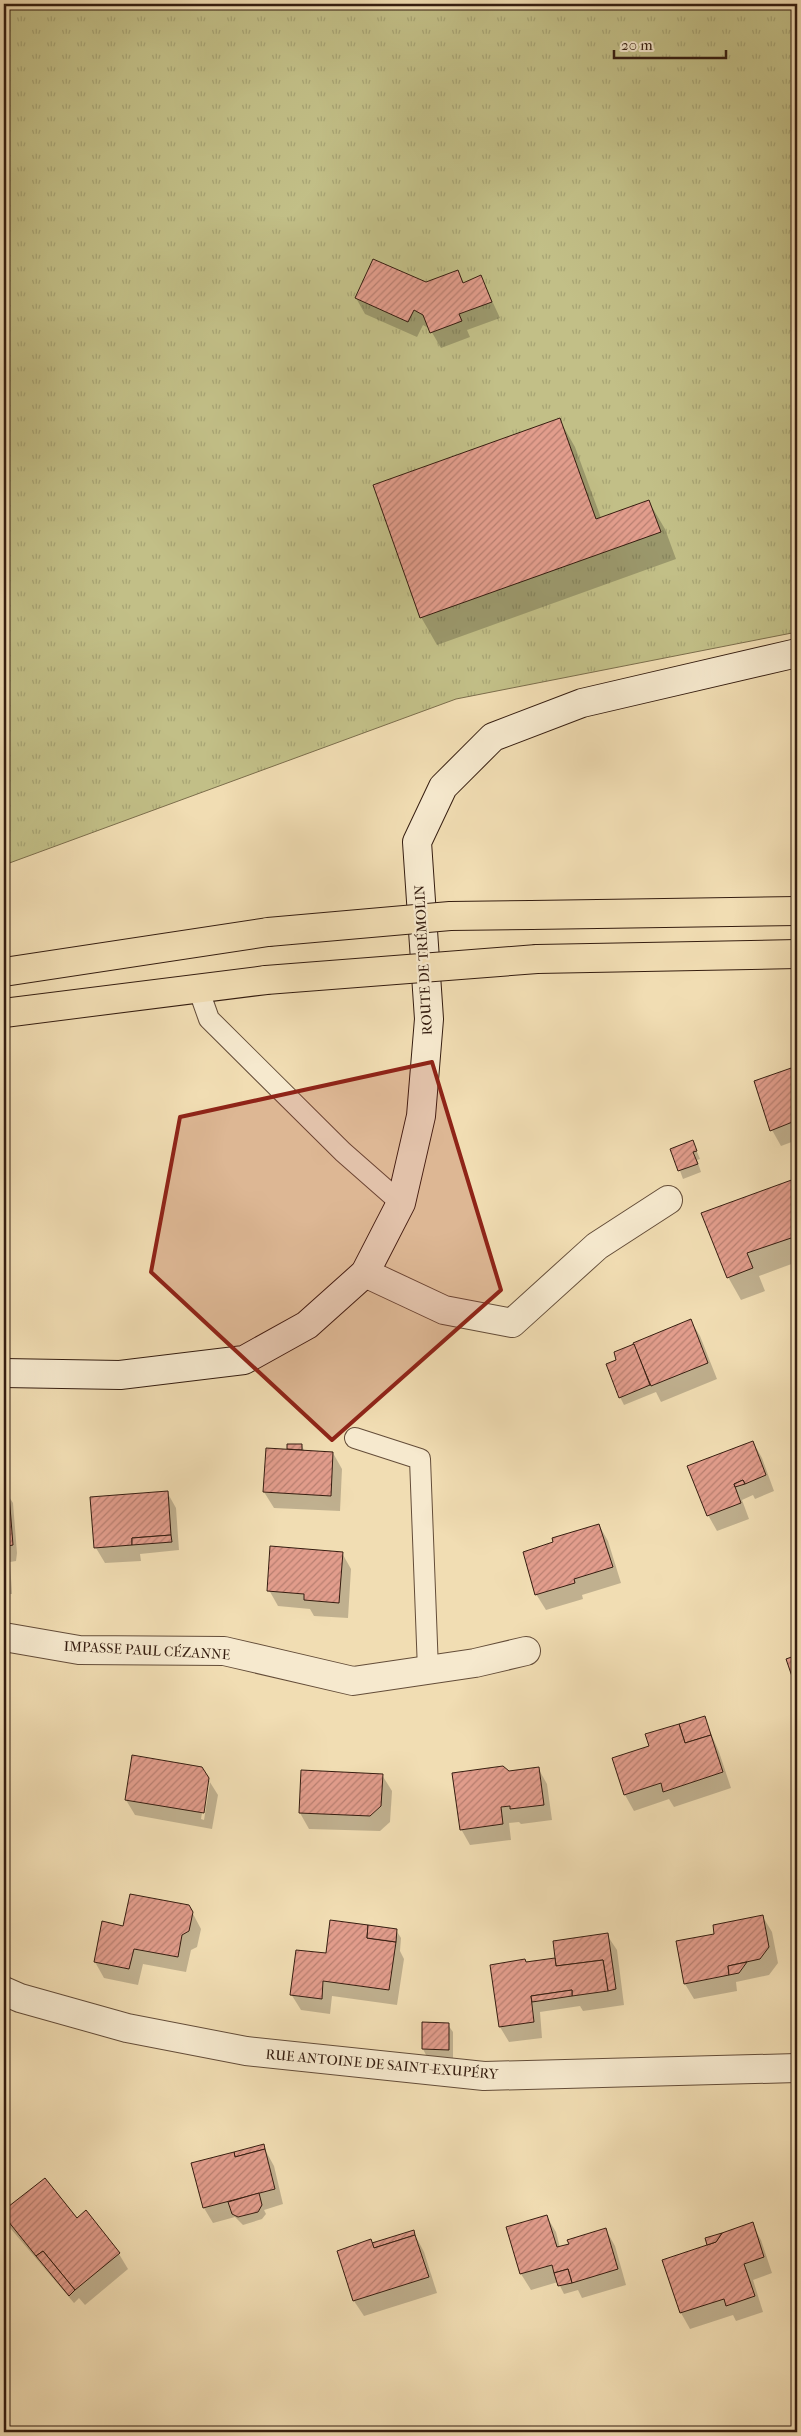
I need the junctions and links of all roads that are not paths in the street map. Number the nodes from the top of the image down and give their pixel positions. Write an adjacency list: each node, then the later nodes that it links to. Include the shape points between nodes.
1 (797, 654): 8 (street, ROUTE DE TRÉMOLIN, via 582,703 493,737 443,786 417,842 429,1019 421,1116)
2 (797, 911): 4 (highway, bridge, via 450,916 268,932)
3 (797, 954): 5 (highway, bridge, via 537,959)
4 (4, 972)
5 (198, 988): 6 (highway); 8 (lane, via 209,1019 343,1152)
6 (4, 1013)
7 (668, 1200): 9 (street, via 597,1246 512,1323 444,1310)
8 (401, 1203): 9 (street, ROUTE DE TRÉMOLIN)
9 (365, 1273): 10 (street, ROUTE DE TRÉMOLIN, via 307,1324 244,1360 120,1375)
10 (4, 1373)
11 (355, 1438): 14 (lane, via 420,1459)
12 (4, 1637): 14 (street, IMPASSE PAUL CÉZANNE, via 79,1650 224,1651 353,1681)
13 (526, 1651): 14 (street, IMPASSE PAUL CÉZANNE)
14 (428, 1670)
15 (4, 1991): 16 (street, RUE ANTOINE DE SAINT-EXUPÉRY, via 127,2028 246,2051 484,2076)
16 (797, 2068)

